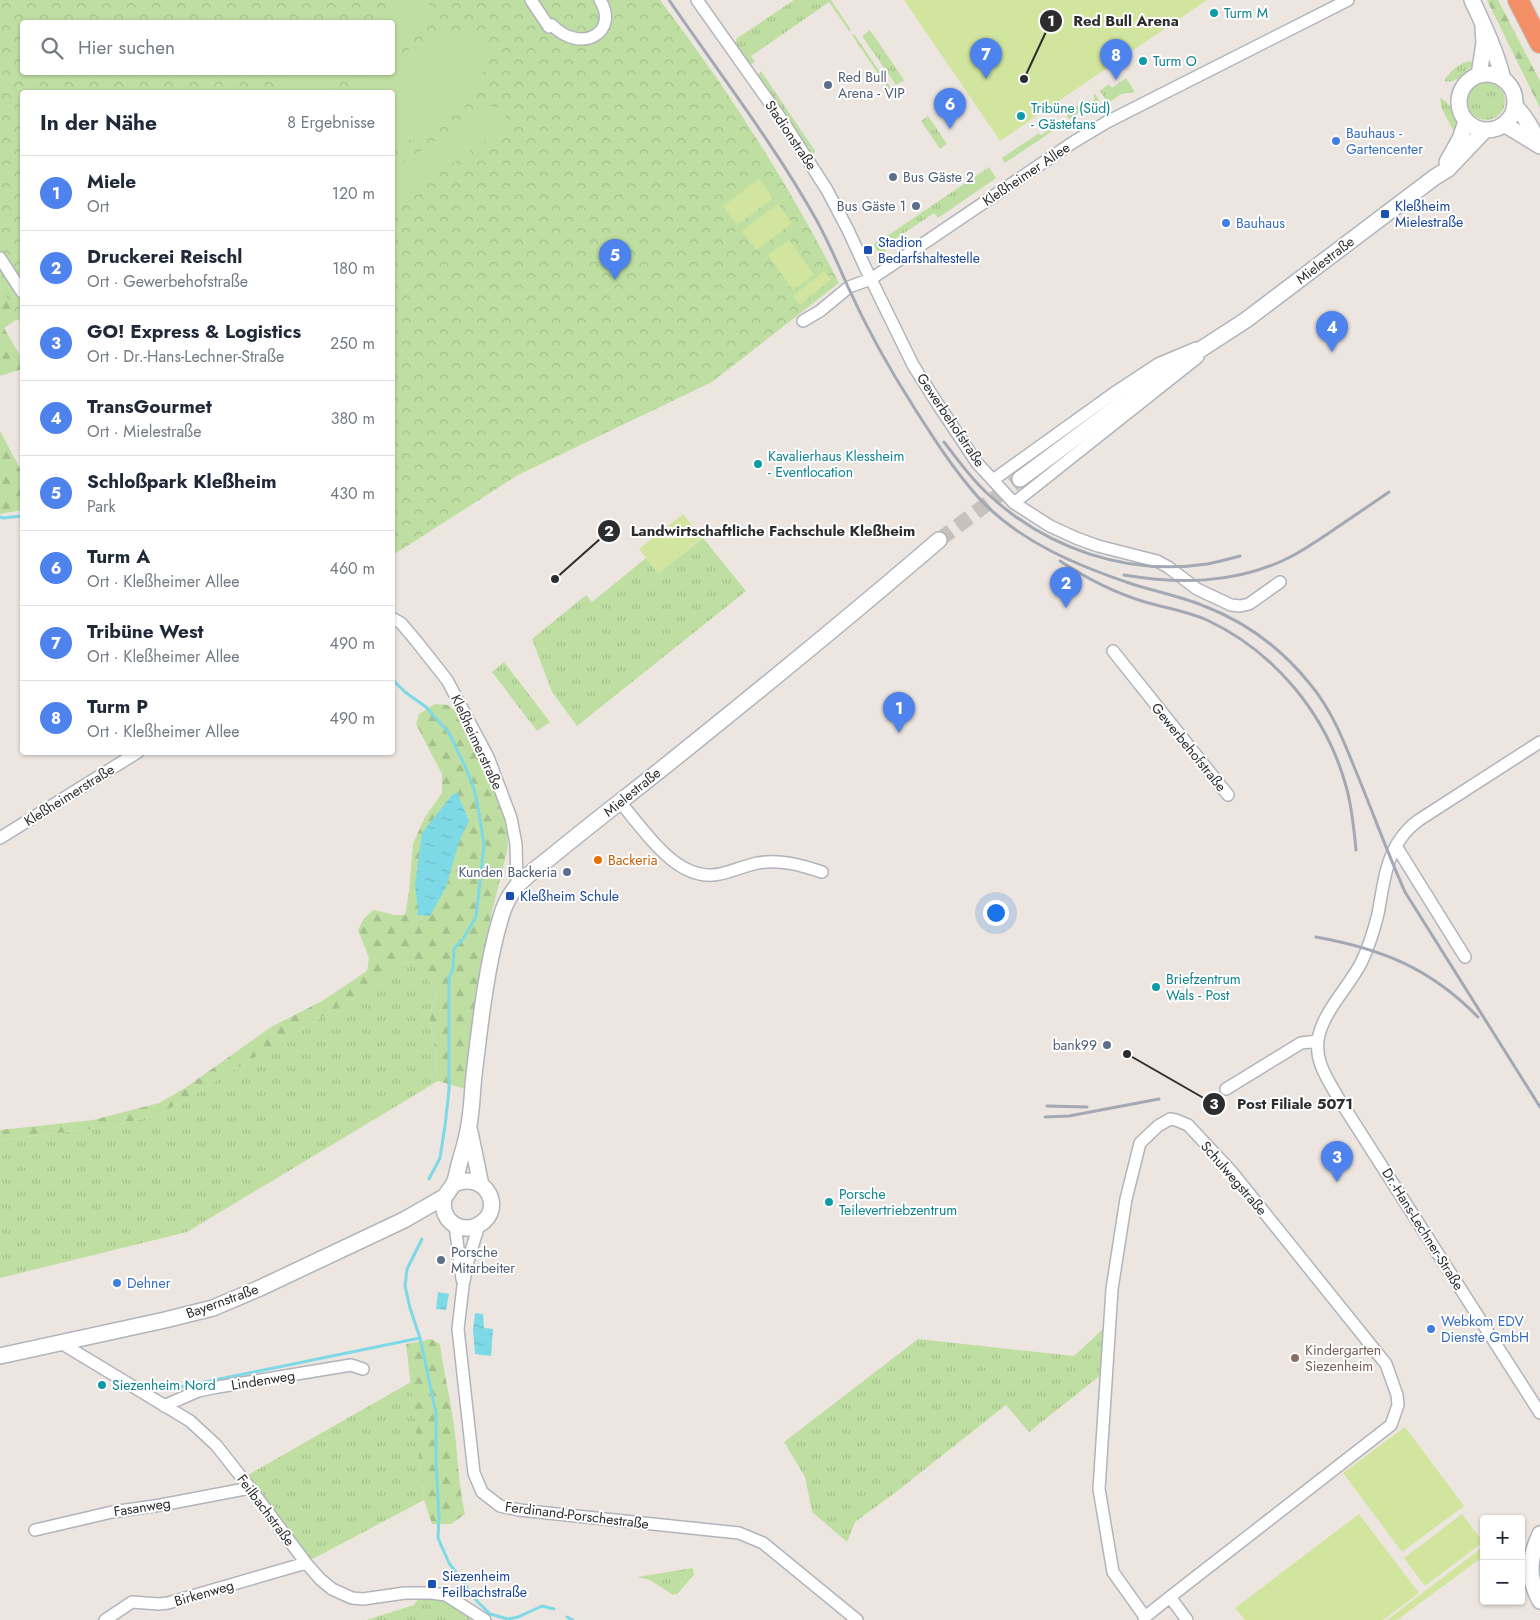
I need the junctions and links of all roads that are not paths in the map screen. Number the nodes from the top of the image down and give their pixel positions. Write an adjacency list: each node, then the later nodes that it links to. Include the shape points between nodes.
1 (531, 0): 2 (street, via 549,27 552,25 567,37 584,40 590,39 604,26)
2 (600, 0)
3 (698, 0): 18 (street, Stadionstraße, via 811,165)
4 (1348, 0): 18 (street, Kleßheimer Allee, via 1100,126)
5 (1472, 0): 7 (street)
6 (1518, 0): 8 (highway)
7 (1483, 27): 9 (street, via 1484,43); 10 (street, via 1492,42)
8 (1540, 43)
9 (1478, 75): 10 (street, via 1495,75); 12 (street, via 1466,82 1460,95 1460,109)
10 (1503, 79): 11 (street, via 1512,91)
11 (1514, 106): 13 (street); 15 (street, via 1532,127)
12 (1466, 121): 14 (street); 16 (street, Mielestraße, via 1452,154)
13 (1504, 124): 14 (street); 15 (street)
14 (1485, 130): 16 (street, Mielestraße, via 1448,170)
15 (1540, 146)
16 (1435, 176): 21 (street, Mielestraße)
17 (0, 258): 19 (street)
18 (871, 278): 20 (street, Kleßheimer Allee, via 848,287); 23 (street, Gewerbehofstraße, via 913,365 977,463)
19 (20, 289)
20 (803, 321)
21 (1214, 342): 22 (street, Mielestraße, via 1149,383); 23 (street, Mielestraße, via 1158,364); 24 (street, Mielestraße, via 1192,363)
22 (1020, 478)
23 (993, 480): 24 (street, Gewerbehofstraße)
24 (1014, 503): 26 (street, Gewerbehofstraße, via 1076,538 1157,561 1197,589 1231,605 1249,604)
25 (939, 540): 32 (street, Mielestraße)
26 (1280, 582)
27 (395, 620): 36 (street, Kleßheimerstraße, via 447,680 488,758 511,818 516,844)
28 (1113, 651): 31 (street, Gewerbehofstraße)
29 (1540, 742): 34 (street, Dr.-Hans-Lechner-Straße, via 1420,820 1408,829)
30 (133, 755): 33 (street, Kleßheimerstraße)
31 (1228, 795)
32 (620, 802): 35 (street, via 668,857 703,876 720,875 758,863 779,862 799,864); 36 (street, Mielestraße)
33 (0, 838)
34 (1396, 846): 37 (street); 38 (street, Dr.-Hans-Lechner-Straße, via 1367,948 1354,975 1325,1018)
35 (822, 872)
36 (517, 886): 40 (street, Mielestraße, via 500,919 488,978)
37 (1465, 957)
38 (1318, 1040): 39 (street, via 1301,1043); 53 (street, Dr.-Hans-Lechner-Straße, via 1318,1057 1337,1096)
39 (1226, 1089)
40 (469, 1128): 41 (street, Mielestraße); 42 (street, Mielestraße)
41 (454, 1184): 42 (street, via 468,1180); 43 (street, Mielestraße)
42 (481, 1184): 47 (street, Mielestraße, via 491,1206 489,1214)
43 (444, 1197): 44 (street); 45 (street, Bayernstraße)
44 (445, 1213): 45 (street, Bayernstraße); 46 (street)
45 (404, 1220): 49 (street, Bayernstraße, via 213,1308)
46 (455, 1225): 47 (street, via 463,1228); 48 (street, Ferdinand-Porschestraße)
47 (479, 1225): 48 (street, Ferdinand-Porschestraße)
48 (463, 1286): 63 (street, Ferdinand-Porschestraße, via 459,1347 474,1473 482,1492 500,1506 519,1510 739,1533 763,1543)
49 (61, 1343): 50 (street, Bayernstraße); 52 (street, Feilbachstraße)
50 (0, 1356)
51 (363, 1369): 52 (street, Lindenweg, via 351,1365 218,1387 198,1391)
52 (164, 1406): 54 (street, Feilbachstraße, via 190,1422 216,1446)
53 (1540, 1413)
54 (250, 1488): 55 (street, Fasanweg, via 112,1512); 57 (street, Feilbachstraße)
55 (34, 1530)
56 (1540, 1534): 59 (street, via 1532,1551 1531,1572)
57 (306, 1563): 61 (street, Birkenweg, via 168,1603 132,1602); 62 (street, Feilbachstraße, via 332,1589 352,1598 362,1600 405,1593 446,1595)
58 (1170, 1597): 60 (street, Schulwegstraße); 60 (street, Schulwegstraße, via 1391,1425 1398,1405 1386,1364 1231,1171 1188,1126 1170,1119 1140,1143 1126,1199 1112,1289 1099,1489 1113,1572); 64 (street)
59 (1540, 1601)
60 (1144, 1619)
61 (105, 1620)
62 (485, 1620)
63 (857, 1620)
64 (1187, 1620)

